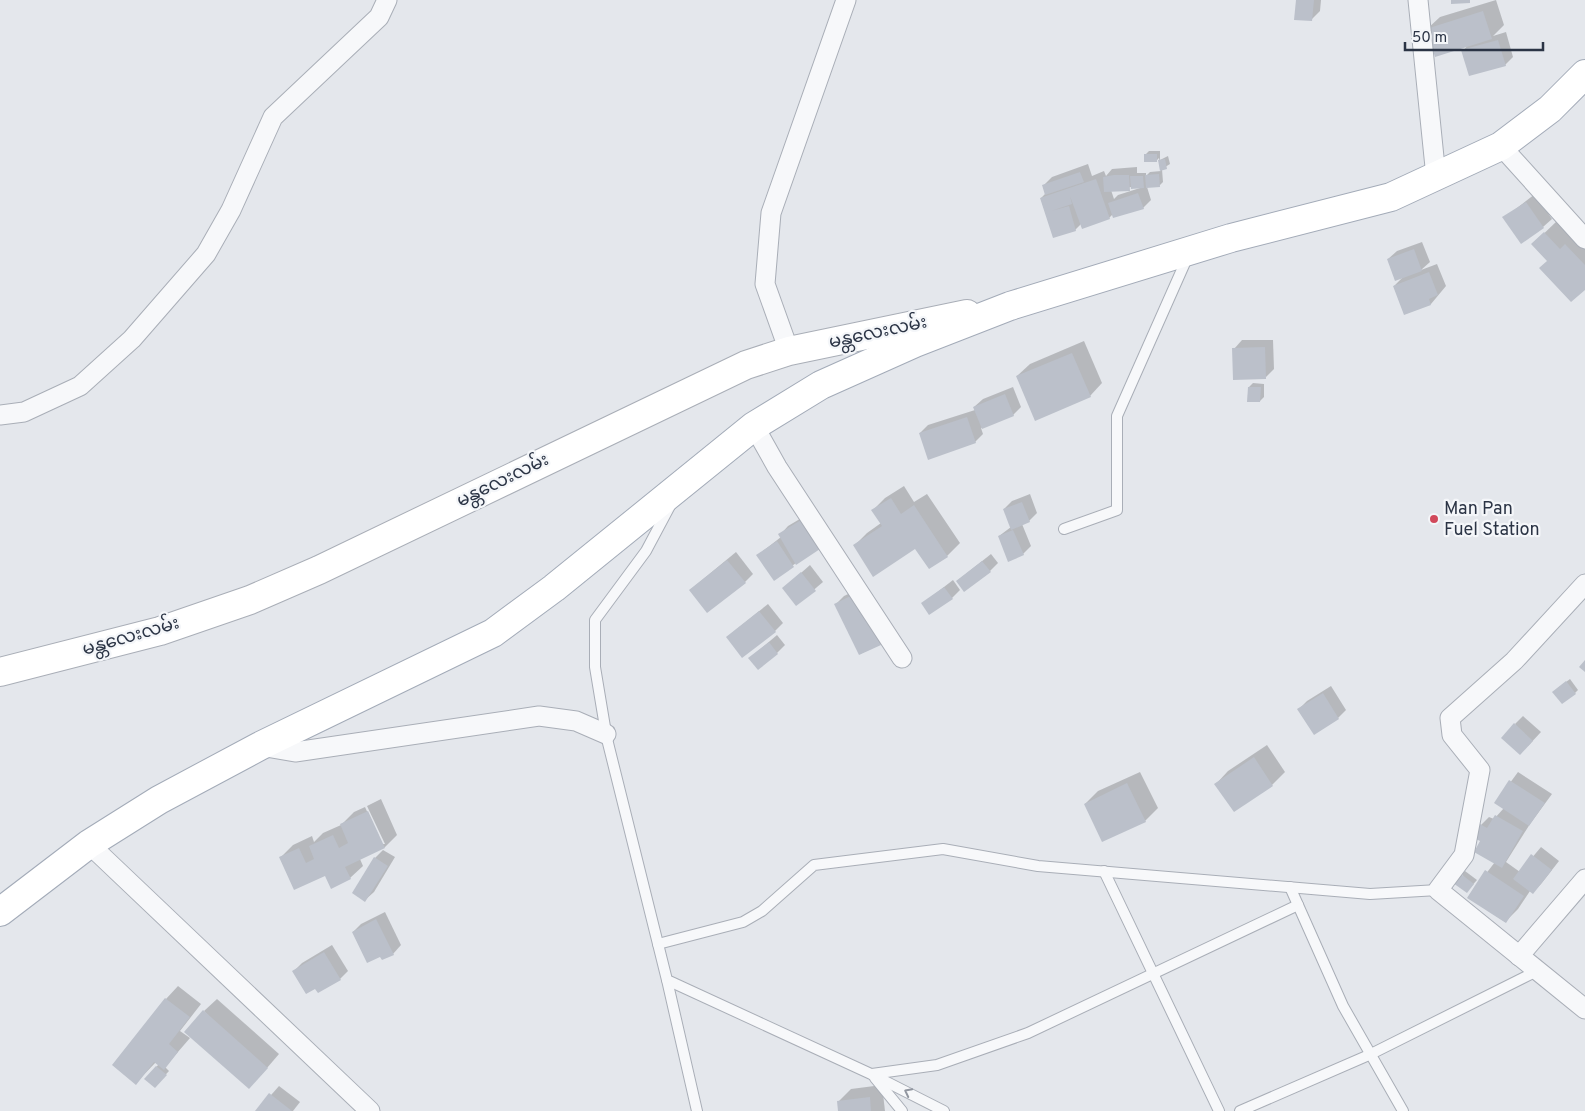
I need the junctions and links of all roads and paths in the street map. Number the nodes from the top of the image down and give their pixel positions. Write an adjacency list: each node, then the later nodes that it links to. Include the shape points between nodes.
1 (387, 0): 11 (street, via 379,17 273,117 231,210 206,254 132,339 80,386 24,412)
2 (846, 0): 10 (street, via 771,213 765,284)
3 (1418, 0): 6 (street)
4 (1585, 74): 5 (main road, via 1550,109)
5 (1501, 146): 6 (main road); 7 (street)
6 (1436, 177): 8 (main road, via 1391,197)
7 (1585, 239)
8 (1190, 250): 9 (main road); 14 (lane, via 1117,416 1117,510)
9 (1010, 306): 10 (main road, မန္တလေးလမ်း); 12 (main road, via 821,385)
10 (789, 351): 17 (main road, မန္တလေးလမ်း, via 746,365 250,600 160,631)
11 (0, 415)
12 (754, 426): 13 (main road); 16 (street)
13 (684, 480): 18 (lane, via 646,550 595,620 595,667); 19 (main road, via 554,588 493,633)
14 (1064, 530)
15 (1585, 584): 24 (street, via 1514,661 1450,718 1452,735 1480,770 1464,855)
16 (902, 658)
17 (0, 672)
18 (606, 734): 19 (street, via 576,721 539,716 295,752); 27 (lane)
19 (260, 746): 20 (main road, via 159,800)
20 (89, 844): 26 (main road); 35 (street)
21 (1104, 871): 23 (lane); 27 (lane, via 1038,866 943,849 814,865 762,911 743,922); 30 (lane)
22 (1585, 879): 28 (street)
23 (1290, 887): 24 (lane, via 1370,894); 25 (lane)
24 (1438, 890): 28 (street)
25 (1298, 905): 30 (lane); 33 (lane, via 1343,1006)
26 (0, 912)
27 (658, 944): 31 (lane)
28 (1519, 956): 29 (street)
29 (1537, 971): 32 (street); 33 (lane)
30 (1154, 974): 34 (lane, via 1028,1033 937,1065); 39 (lane)
31 (667, 980): 34 (lane); 36 (lane)
32 (1585, 1009)
33 (1369, 1055): 40 (lane); 41 (lane)
34 (871, 1074): 37 (lane); 38 (lane, one-way to 34)
35 (370, 1111)
36 (697, 1111)
37 (902, 1111)
38 (944, 1111)
39 (1218, 1111)
40 (1240, 1111)
41 (1403, 1111)

